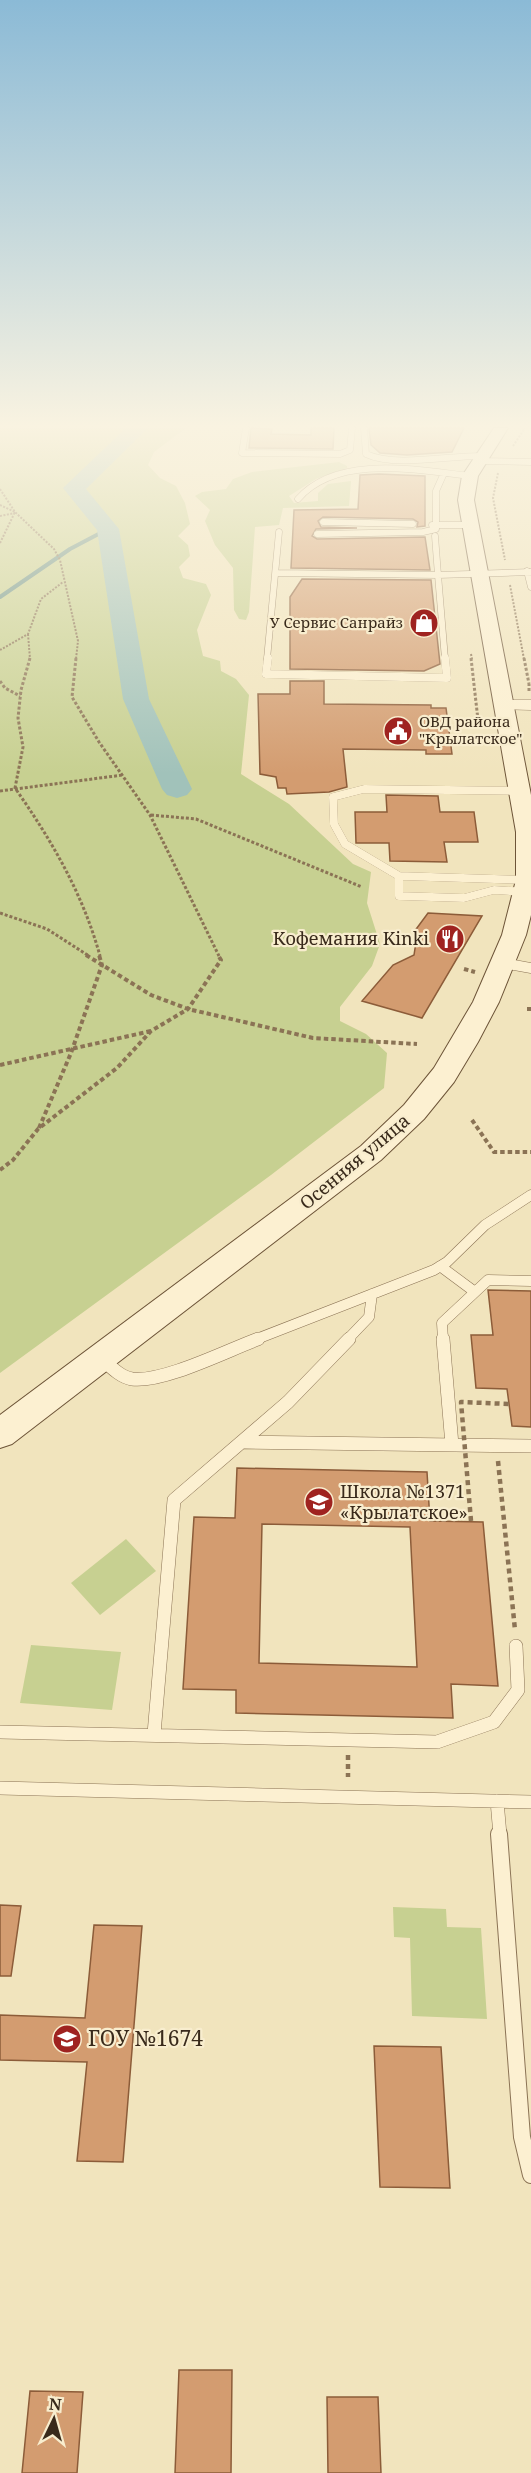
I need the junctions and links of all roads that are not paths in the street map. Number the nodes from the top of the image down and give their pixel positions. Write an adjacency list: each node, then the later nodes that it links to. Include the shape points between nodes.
1 (278, 543): 6 (lane)
2 (436, 543): 7 (lane)
3 (474, 543): 4 (main road, Осенняя улица)
4 (479, 571): 5 (lane); 7 (lane); 9 (main road, Осенняя улица)
5 (529, 572): 8 (lane)
6 (276, 573): 7 (lane); 7 (lane, via 266,674 447,678)
7 (438, 575)
8 (531, 587)
9 (504, 705): 10 (street); 11 (main road, Осенняя улица)
10 (531, 705)
11 (524, 792): 12 (lane, via 364,789 333,797 334,824 345,844); 13 (main road, Осенняя улица, via 529,848)
12 (399, 876): 13 (lane); 13 (lane, via 399,896 464,898)
13 (527, 886): 14 (main road, Осенняя улица, via 518,924)
14 (517, 965): 20 (main road, Осенняя улица, via 430,1094 396,1130 318,1194)
15 (531, 1195): 16 (lane, via 485,1225)
16 (440, 1266): 18 (lane); 19 (lane)
17 (531, 1281): 18 (lane, via 488,1280)
18 (475, 1292): 23 (lane, via 442,1323)
19 (372, 1294): 20 (lane, via 172,1372 132,1381); 22 (lane, via 369,1317)
20 (100, 1358): 21 (main road, Осенняя улица)
21 (0, 1434)
22 (244, 1442): 23 (lane); 27 (lane, via 174,1500)
23 (452, 1445): 24 (lane)
24 (531, 1446)
25 (516, 1646): 27 (lane, via 518,1690 494,1722 437,1743)
26 (0, 1732): 27 (lane)
27 (154, 1734)
28 (0, 1788): 29 (lane)
29 (497, 1801): 30 (lane); 31 (lane, via 522,2137)
30 (531, 1802)
31 (531, 2175)

